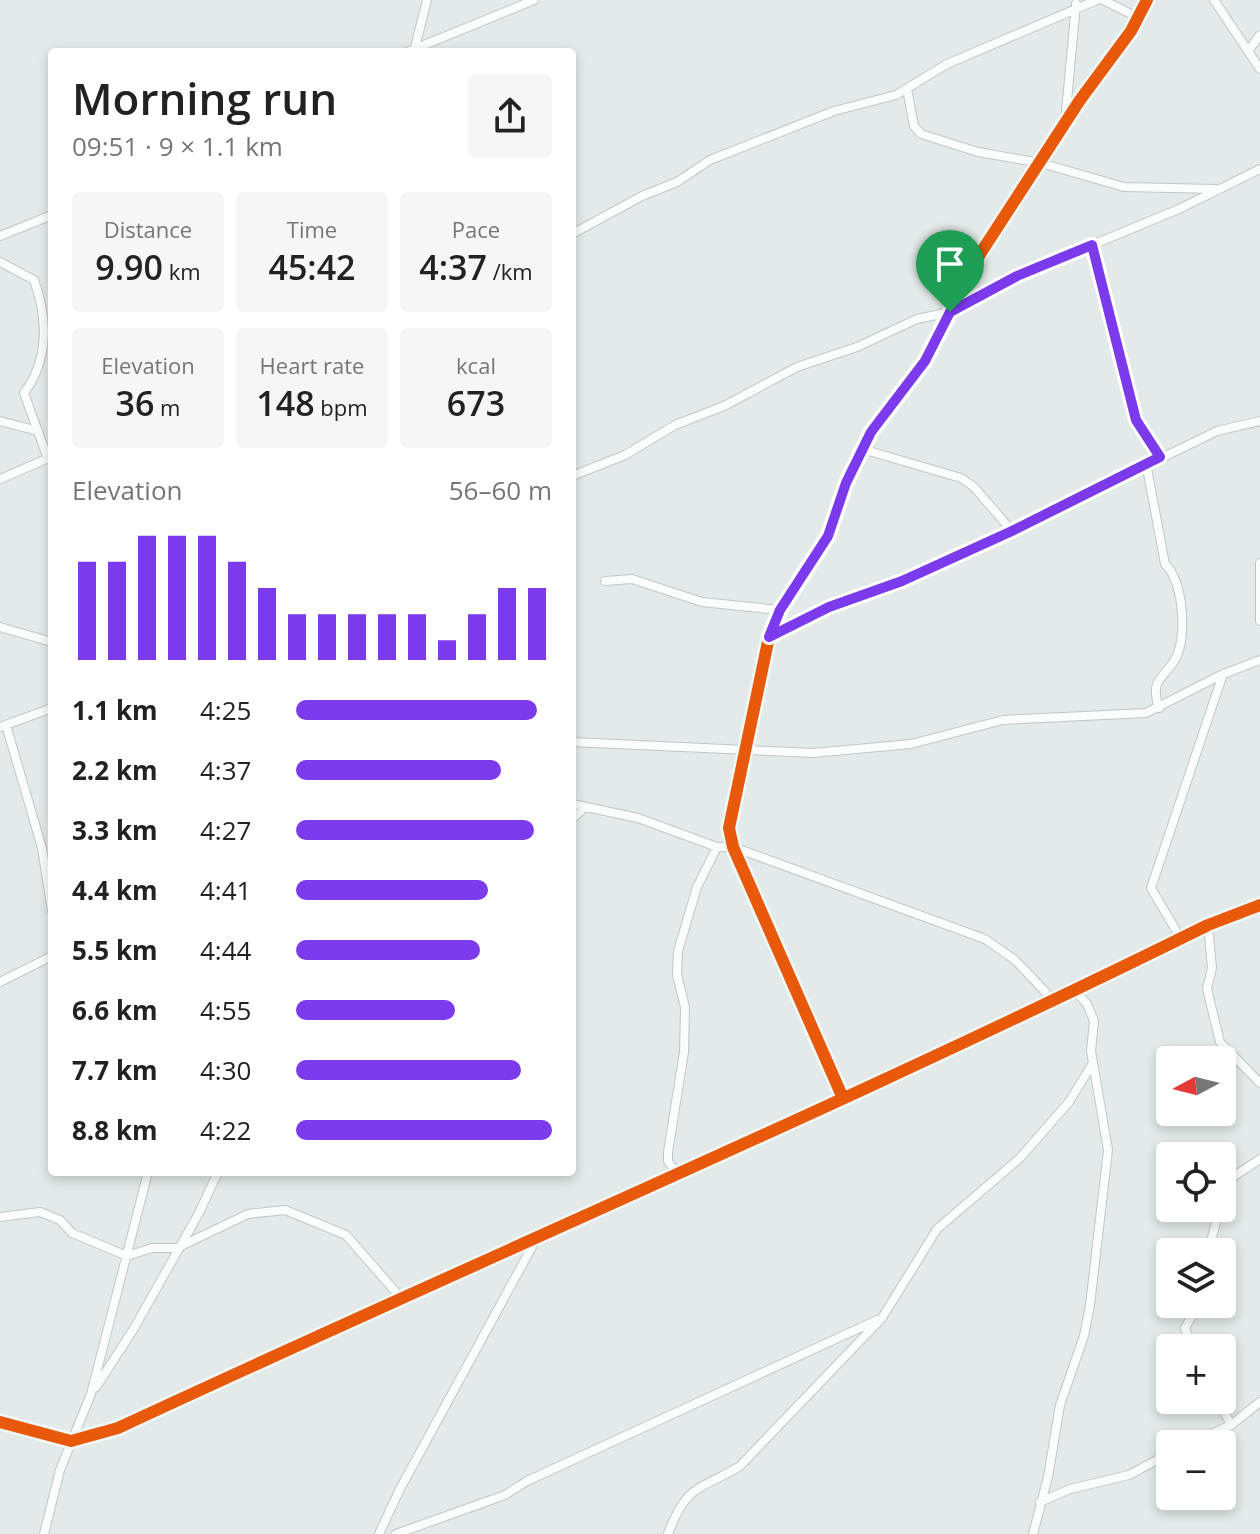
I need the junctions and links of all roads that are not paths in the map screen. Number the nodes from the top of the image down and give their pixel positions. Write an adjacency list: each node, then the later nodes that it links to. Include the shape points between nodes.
1 (427, 0): 10 (street)
2 (534, 0): 11 (street)
3 (1097, 0): 7 (street)
4 (1103, 0): 8 (street)
5 (1147, 0): 8 (street)
6 (1214, 0): 12 (street)
7 (1076, 3): 14 (street, via 947,64); 15 (street)
8 (1139, 18): 15 (street)
9 (1260, 35): 12 (street)
10 (413, 48)
11 (419, 48)
12 (1248, 51): 13 (street)
13 (1260, 69)
14 (907, 89): 16 (street, via 914,126 921,134 978,152); 20 (street, via 734,150)
15 (1065, 123): 16 (street)
16 (1041, 163): 18 (street, via 1132,188); 24 (street, via 980,254)
17 (1260, 169): 18 (street)
18 (1217, 189): 22 (street)
19 (48, 217): 21 (street)
20 (576, 232)
21 (0, 236)
22 (1092, 245): 24 (street); 30 (street, via 1136,420)
23 (0, 262): 27 (street, via 34,280 40,296 45,351 24,393)
24 (950, 312): 28 (street, via 925,361); 33 (street, via 917,319 797,367)
25 (0, 421): 27 (street)
26 (1260, 421): 30 (street, via 1217,431)
27 (38, 431): 29 (street)
28 (862, 449): 35 (street, via 961,478); 38 (street, via 828,536)
29 (48, 454)
30 (1160, 457): 32 (street)
31 (48, 459): 34 (street)
32 (1146, 463): 35 (street); 45 (street, via 1165,564 1175,577 1182,630 1178,652 1154,692)
33 (576, 474)
34 (0, 479)
35 (1012, 531): 41 (street)
36 (1260, 563): 39 (street)
37 (605, 581): 38 (street, via 632,579 702,602)
38 (780, 610): 41 (street)
39 (1260, 621)
40 (0, 627): 42 (street)
41 (769, 637): 49 (street)
42 (48, 641)
43 (1260, 660): 44 (street)
44 (1223, 674): 45 (street); 58 (street, via 1151,888)
45 (1159, 708): 49 (street, via 1003,720 911,744 813,753)
46 (48, 709): 47 (street)
47 (3, 726): 55 (street, via 42,848)
48 (576, 742): 49 (street)
49 (743, 748): 54 (street, via 729,815)
50 (576, 805): 51 (street)
51 (585, 807): 52 (street); 53 (street, via 638,818)
52 (576, 815)
53 (717, 847): 54 (street); 70 (street, via 690,904 676,964 685,1007 684,1052 668,1161)
54 (733, 847): 62 (street, via 985,939 1015,960); 65 (street)
55 (48, 886)
56 (1260, 905): 57 (street)
57 (1208, 925): 58 (street); 64 (street, via 1212,968 1207,989 1220,1042)
58 (1181, 939): 61 (street)
59 (48, 958): 60 (street)
60 (0, 982)
61 (1075, 991): 62 (street); 63 (street, via 1094,1021)
62 (1054, 1001): 65 (street)
63 (1093, 1063): 76 (street, via 1069,1102 1020,1158 937,1229); 85 (street, via 1108,1150 1090,1305 1060,1405)
64 (1260, 1083)
65 (842, 1096): 70 (street)
66 (1260, 1159): 67 (street)
67 (1236, 1175)
68 (147, 1176): 74 (street)
69 (216, 1176): 73 (street)
70 (679, 1176): 72 (street)
71 (0, 1217): 74 (street, via 40,1212 60,1220 72,1233)
72 (540, 1234): 75 (street); 87 (street)
73 (177, 1248): 74 (street); 75 (street, via 248,1214 285,1210 346,1235); 77 (street)
74 (127, 1256): 77 (street)
75 (401, 1298): 83 (street, via 118,1428)
76 (882, 1318): 88 (street, via 505,1495); 89 (street, via 740,1466 685,1498)
77 (91, 1394): 83 (street)
78 (1260, 1402): 81 (street)
79 (1225, 1414): 81 (street)
80 (0, 1422): 83 (street)
81 (1231, 1425): 82 (street)
82 (1220, 1430)
83 (71, 1441): 86 (street)
84 (1156, 1461): 85 (street, via 1129,1475)
85 (1040, 1502): 90 (street)
86 (44, 1534)
87 (379, 1534)
88 (396, 1534)
89 (668, 1534)
90 (1033, 1534)

